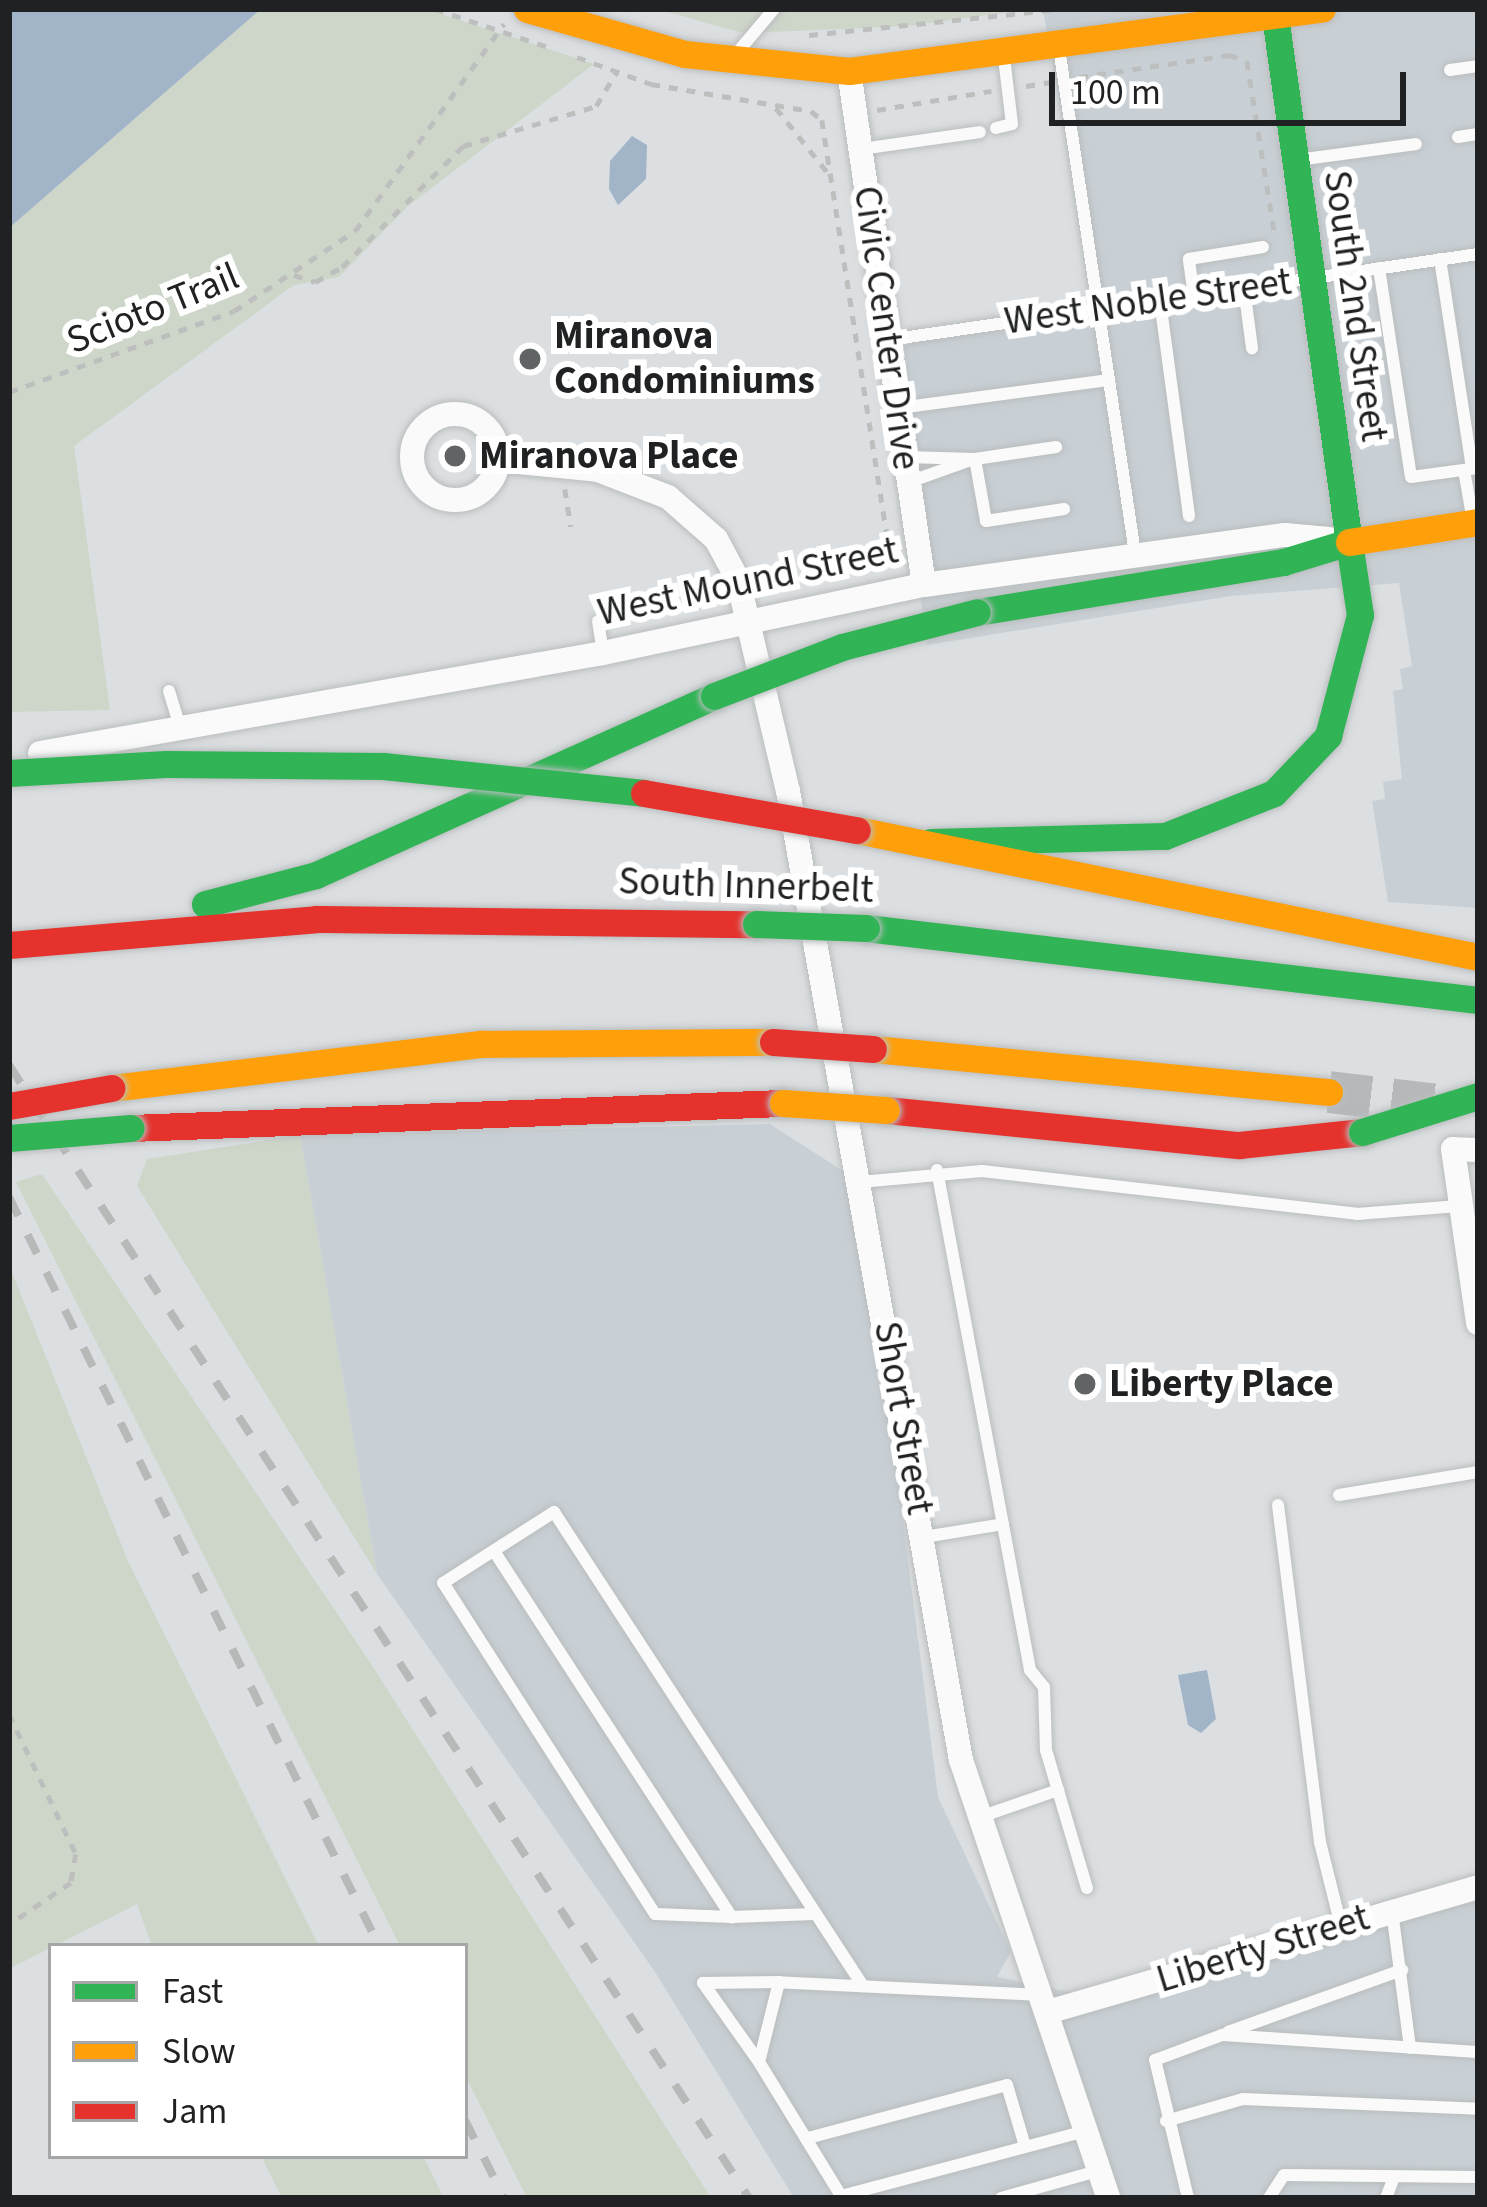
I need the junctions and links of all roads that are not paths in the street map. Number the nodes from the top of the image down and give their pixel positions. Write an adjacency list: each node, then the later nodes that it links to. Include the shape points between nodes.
1 (527, 9): 7 (main road)
2 (774, 9): 7 (lane)
3 (1322, 9): 4 (main road)
4 (1274, 12): 5 (main road); 17 (main road, South 2nd Street)
5 (1058, 46): 6 (main road); 26 (lane)
6 (1004, 55): 10 (main road); 11 (lane, via 1012,124)
7 (730, 62): 10 (main road)
8 (1478, 66): 9 (lane)
9 (1450, 70)
10 (849, 71): 16 (street, Civic Center Drive)
11 (996, 128)
12 (980, 132): 16 (lane)
13 (1478, 134): 14 (lane)
14 (1458, 137)
15 (1416, 144): 17 (lane)
16 (860, 149): 27 (street, Civic Center Drive)
17 (1296, 160): 22 (main road, South 2nd Street)
18 (1263, 247): 24 (lane, via 1189,259)
19 (1478, 254): 20 (lane, West Noble Street)
20 (1440, 260): 21 (lane, West Noble Street); 34 (lane)
21 (1379, 268): 22 (lane, West Noble Street); 34 (lane, via 1411,477)
22 (1312, 278): 23 (lane, West Noble Street); 39 (main road, South 2nd Street)
23 (1244, 288): 24 (lane, West Noble Street); 28 (lane)
24 (1194, 296): 25 (lane, West Noble Street)
25 (1160, 301): 26 (lane, West Noble Street); 37 (lane)
26 (1098, 310): 27 (lane, West Noble Street); 29 (lane)
27 (888, 340): 30 (street, Civic Center Drive)
28 (1252, 348)
29 (1109, 380): 30 (lane); 40 (lane)
30 (898, 409): 35 (street, Civic Center Drive)
31 (1056, 447): 32 (lane)
32 (975, 459): 35 (lane); 35 (lane); 36 (lane, via 986,521)
33 (498, 460): 43 (street, via 565,466 668,497 730,560)
34 (1471, 469): 38 (lane)
35 (908, 470): 41 (street, Civic Center Drive)
36 (1064, 509)
37 (1189, 516)
38 (1476, 523): 39 (main road, West Mound Street)
39 (1349, 542): 40 (street, West Mound Street, via 1285,535); 49 (main road, South 2nd Street, via 1360,615 1350,671 1328,736 1274,793 1165,836); 50 (main road, bridge, via 1283,562 977,612 842,647 316,875)
40 (1135, 553): 41 (street, West Mound Street)
41 (924, 585): 43 (street, West Mound Street)
42 (602, 619): 44 (lane)
43 (749, 623): 44 (street, West Mound Street); 60 (street, Short Street)
44 (604, 653): 46 (street, West Mound Street)
45 (169, 691): 46 (lane)
46 (181, 730): 47 (street, West Mound Street)
47 (37, 753)
48 (9, 773): 49 (main road, bridge, via 166,764 383,766 619,789)
49 (932, 842): 52 (main road)
50 (46, 940): 51 (main road, South Innerbelt); 53 (main road, South Innerbelt, bridge, via 316,919 866,928)
51 (9, 944)
52 (1478, 957)
53 (1478, 1000)
54 (1329, 1092): 56 (main road, bridge, via 773,1042 482,1044)
55 (1478, 1096): 57 (main road, bridge, via 1362,1132 1239,1145 783,1103)
56 (9, 1106)
57 (9, 1138)
58 (1466, 1149): 61 (street)
59 (937, 1170): 60 (lane); 61 (lane, via 1357,1214); 66 (lane)
60 (860, 1182): 67 (street, Short Street)
61 (1459, 1206): 62 (street)
62 (1478, 1323)
63 (1478, 1472): 64 (lane)
64 (1339, 1495)
65 (1278, 1505): 76 (lane, via 1320,1842)
66 (1003, 1524): 67 (lane); 69 (lane, via 1030,1670 1044,1687 1046,1750)
67 (924, 1537): 70 (street, Short Street, via 952,1720)
68 (494, 1551): 74 (lane, via 554,1512); 75 (lane); 75 (lane, via 443,1583 655,1914)
69 (1058, 1790): 70 (lane); 72 (lane)
70 (979, 1817): 80 (street, Short Street)
71 (1478, 1887): 73 (street, Liberty Street)
72 (1087, 1888)
73 (1392, 1910): 76 (street, Liberty Street); 77 (lane)
74 (814, 1914): 75 (lane); 79 (lane)
75 (732, 1917)
76 (1341, 1926): 80 (street, Liberty Street)
77 (1402, 1970): 81 (lane); 82 (lane)
78 (779, 1982): 79 (lane); 84 (lane); 84 (lane, via 703,1983)
79 (863, 1986): 80 (lane)
80 (1045, 2003): 87 (street, Short Street)
81 (1222, 2035): 82 (lane); 86 (lane, via 1155,2060)
82 (1410, 2048): 83 (lane)
83 (1478, 2052)
84 (759, 2062): 88 (lane)
85 (1478, 2109): 86 (lane, via 1243,2099)
86 (1166, 2121): 95 (lane)
87 (1086, 2131): 89 (lane); 90 (street, Short Street)
88 (808, 2138): 89 (lane, via 841,2196); 89 (lane, via 1007,2085)
89 (1025, 2146)
90 (1099, 2170): 93 (lane); 94 (street, Short Street)
91 (1394, 2177): 92 (lane); 96 (lane, via 1284,2175); 97 (lane)
92 (1478, 2177)
93 (1001, 2198)
94 (1108, 2198)
95 (1188, 2198)
96 (1269, 2198)
97 (1386, 2198)

